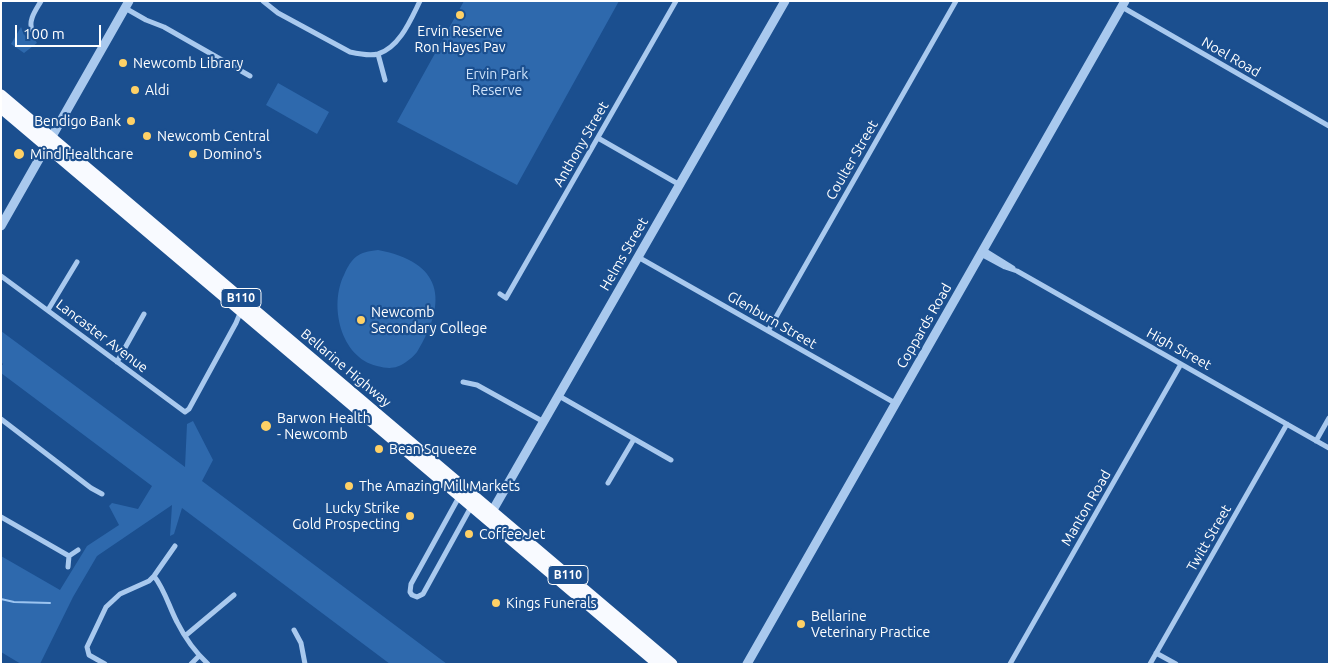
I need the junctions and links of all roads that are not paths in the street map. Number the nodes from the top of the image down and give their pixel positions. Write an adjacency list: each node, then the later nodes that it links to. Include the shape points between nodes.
1 (41, 1): 9 (street, via 32,18)
2 (263, 1): 10 (street, via 278,13 350,52)
3 (420, 1): 10 (street, via 403,33)
4 (676, 1): 16 (street, Anthony Street)
5 (785, 1): 18 (street, Helms Street)
6 (956, 1): 28 (street, Coulter Street)
7 (125, 4): 11 (street, via 146,20); 17 (street)
8 (1124, 4): 15 (street, Noel Road); 20 (street, Coppards Road)
9 (32, 30)
10 (378, 54): 12 (street)
11 (250, 76)
12 (384, 80)
13 (1, 95): 17 (highway, Bellarine Highway / B110)
14 (1, 108): 17 (highway, Bellarine Highway / B110)
15 (1329, 126)
16 (598, 138): 18 (street); 24 (street, Anthony Street, via 508,300)
17 (49, 142): 19 (street); 26 (highway, Bellarine Highway / B110); 46 (highway, Bellarine Highway / B110)
18 (680, 185): 21 (street, Helms Street)
19 (1, 226)
20 (982, 252): 30 (street, High Street, via 1007,263); 33 (street, Coppards Road)
21 (638, 257): 28 (street, Glenburn Street); 32 (street, Helms Street)
22 (77, 262): 25 (street)
23 (1, 276): 25 (street, Lancaster Avenue)
24 (500, 294)
25 (48, 310): 29 (street, Lancaster Avenue)
26 (241, 311): 29 (street, Lancaster Avenue, via 185,412); 44 (highway, Bellarine Highway / B110)
27 (144, 314): 29 (street)
28 (768, 330): 33 (street, Glenburn Street)
29 (117, 362)
30 (1181, 364): 37 (street, High Street); 65 (street, Manton Road)
31 (463, 382): 36 (street, via 479,386)
32 (559, 396): 36 (street, Helms Street); 38 (street)
33 (895, 403): 64 (street, Coppards Road)
34 (1329, 418): 39 (street)
35 (1, 419): 43 (street)
36 (544, 422): 46 (street, Helms Street)
37 (1287, 424): 39 (street, High Street); 56 (street, Twitt Street)
38 (634, 439): 41 (street); 42 (street)
39 (1316, 440): 40 (street, High Street)
40 (1329, 448)
41 (672, 460)
42 (608, 484)
43 (102, 494)
44 (460, 496): 45 (highway, Bellarine Highway / B110); 45 (street, via 411,584 412,595 423,594)
45 (472, 506): 46 (highway, Bellarine Highway / B110)
46 (490, 516): 62 (highway, Bellarine Highway / B110); 63 (highway, Bellarine Highway / B110)
47 (1, 517): 50 (street)
48 (175, 546): 52 (street)
49 (78, 550): 50 (street)
50 (69, 556): 51 (street)
51 (68, 567)
52 (154, 576): 55 (street); 58 (street, via 120,594 103,611 87,647 89,654)
53 (234, 595): 55 (street)
54 (294, 630): 61 (street, via 301,643)
55 (185, 636): 57 (street)
56 (1156, 653): 66 (street, Twitt Street); 67 (street)
57 (199, 656): 59 (street); 60 (street)
58 (104, 664)
59 (191, 664)
60 (208, 664)
61 (304, 664)
62 (658, 664)
63 (672, 664)
64 (746, 664)
65 (1010, 664)
66 (1150, 664)
67 (1176, 664)

